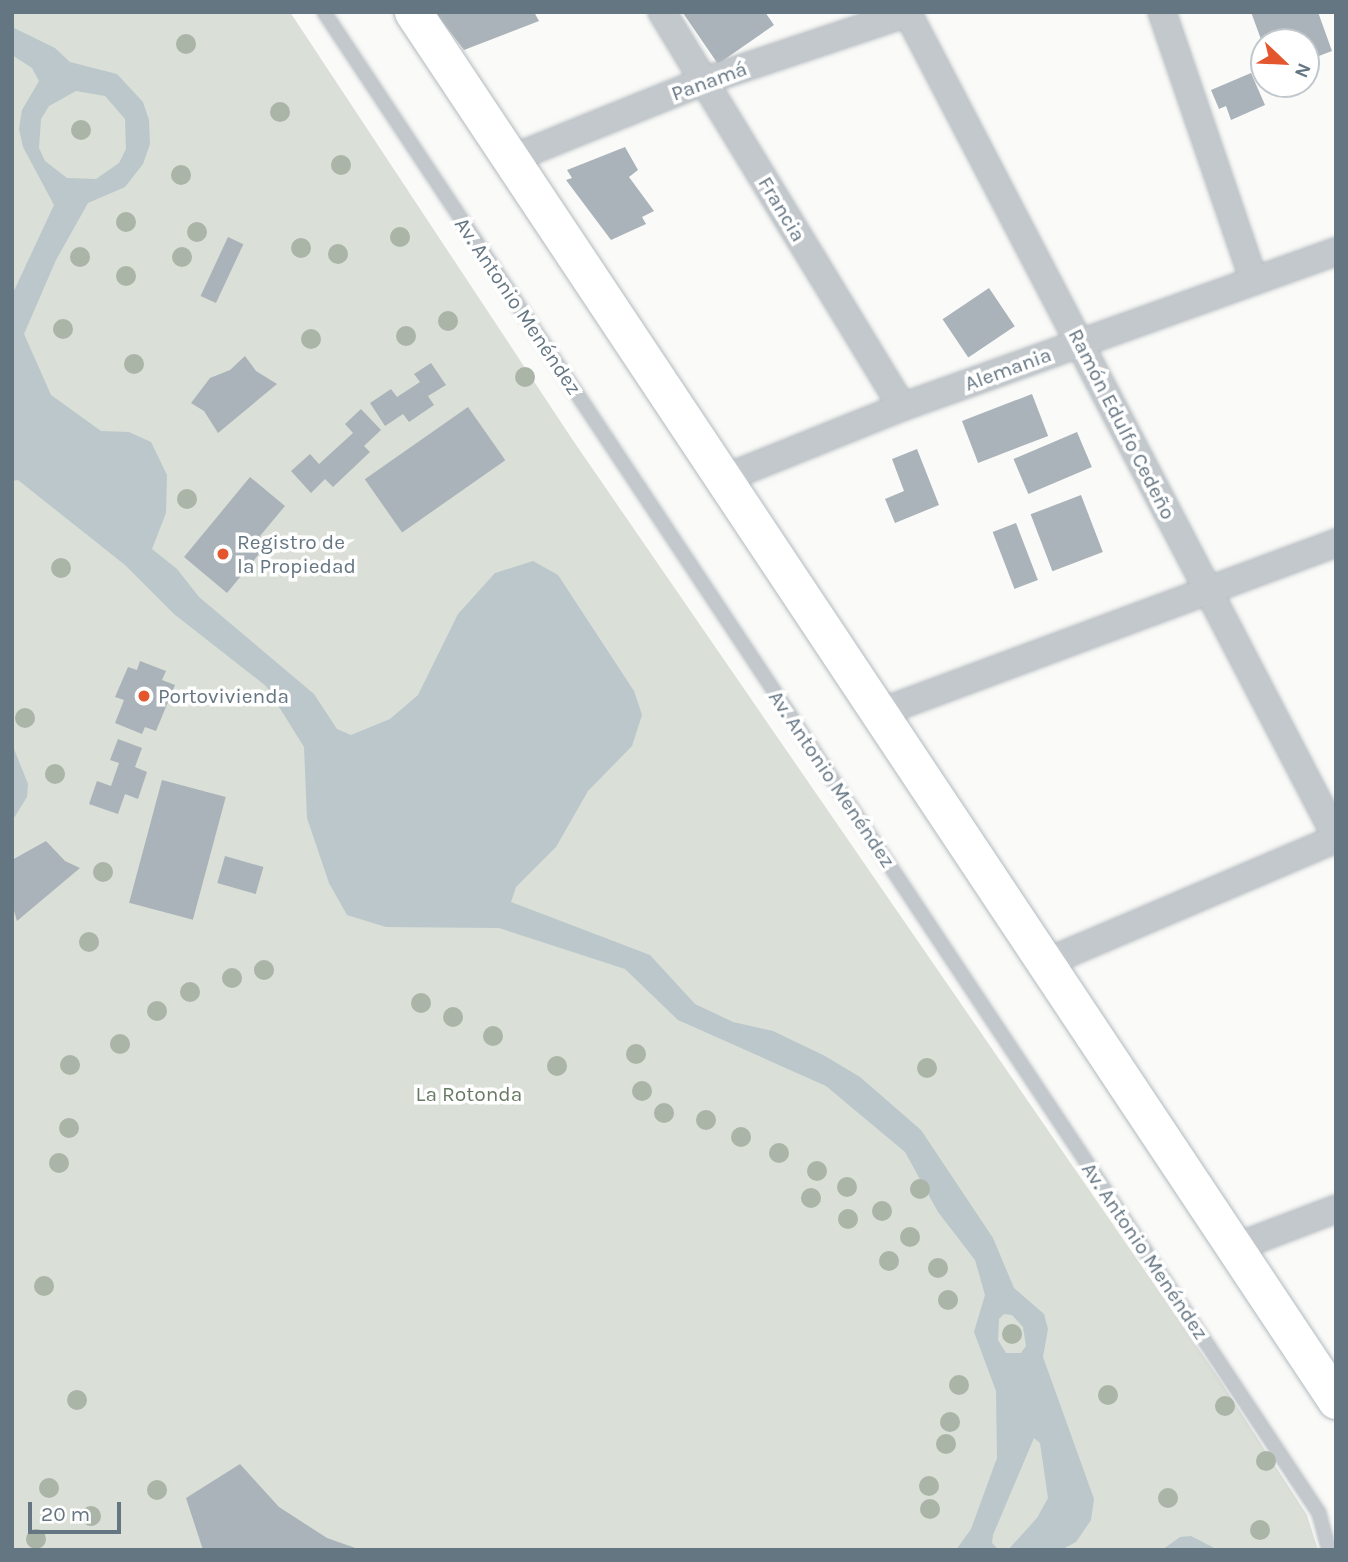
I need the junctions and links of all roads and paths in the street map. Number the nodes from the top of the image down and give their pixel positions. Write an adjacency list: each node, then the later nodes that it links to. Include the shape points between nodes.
1 (324, 12): 21 (lane, Av. Antonio Menéndez, via 1319,1513)
2 (413, 12): 7 (street)
3 (662, 12): 6 (street, Francia)
4 (1162, 12): 9 (street)
5 (908, 13): 6 (street, Panamá); 10 (street, Ramón Edulfo Cedeño)
6 (704, 82): 7 (street, Panamá); 11 (street, Francia)
7 (511, 159): 12 (street)
8 (1336, 252): 9 (street, Alemania)
9 (1254, 281): 10 (street, Alemania)
10 (1081, 342): 11 (street, Alemania); 14 (street, Ramón Edulfo Cedeño)
11 (901, 407): 12 (street, Alemania)
12 (723, 479): 15 (street)
13 (1336, 543): 14 (street)
14 (1208, 591): 15 (street); 16 (street, Ramón Edulfo Cedeño)
15 (878, 713): 17 (street)
16 (1336, 838): 17 (street)
17 (1045, 963): 19 (street)
18 (1336, 1209): 19 (street)
19 (1234, 1248): 20 (street)
20 (1336, 1400)
21 (1329, 1550)

